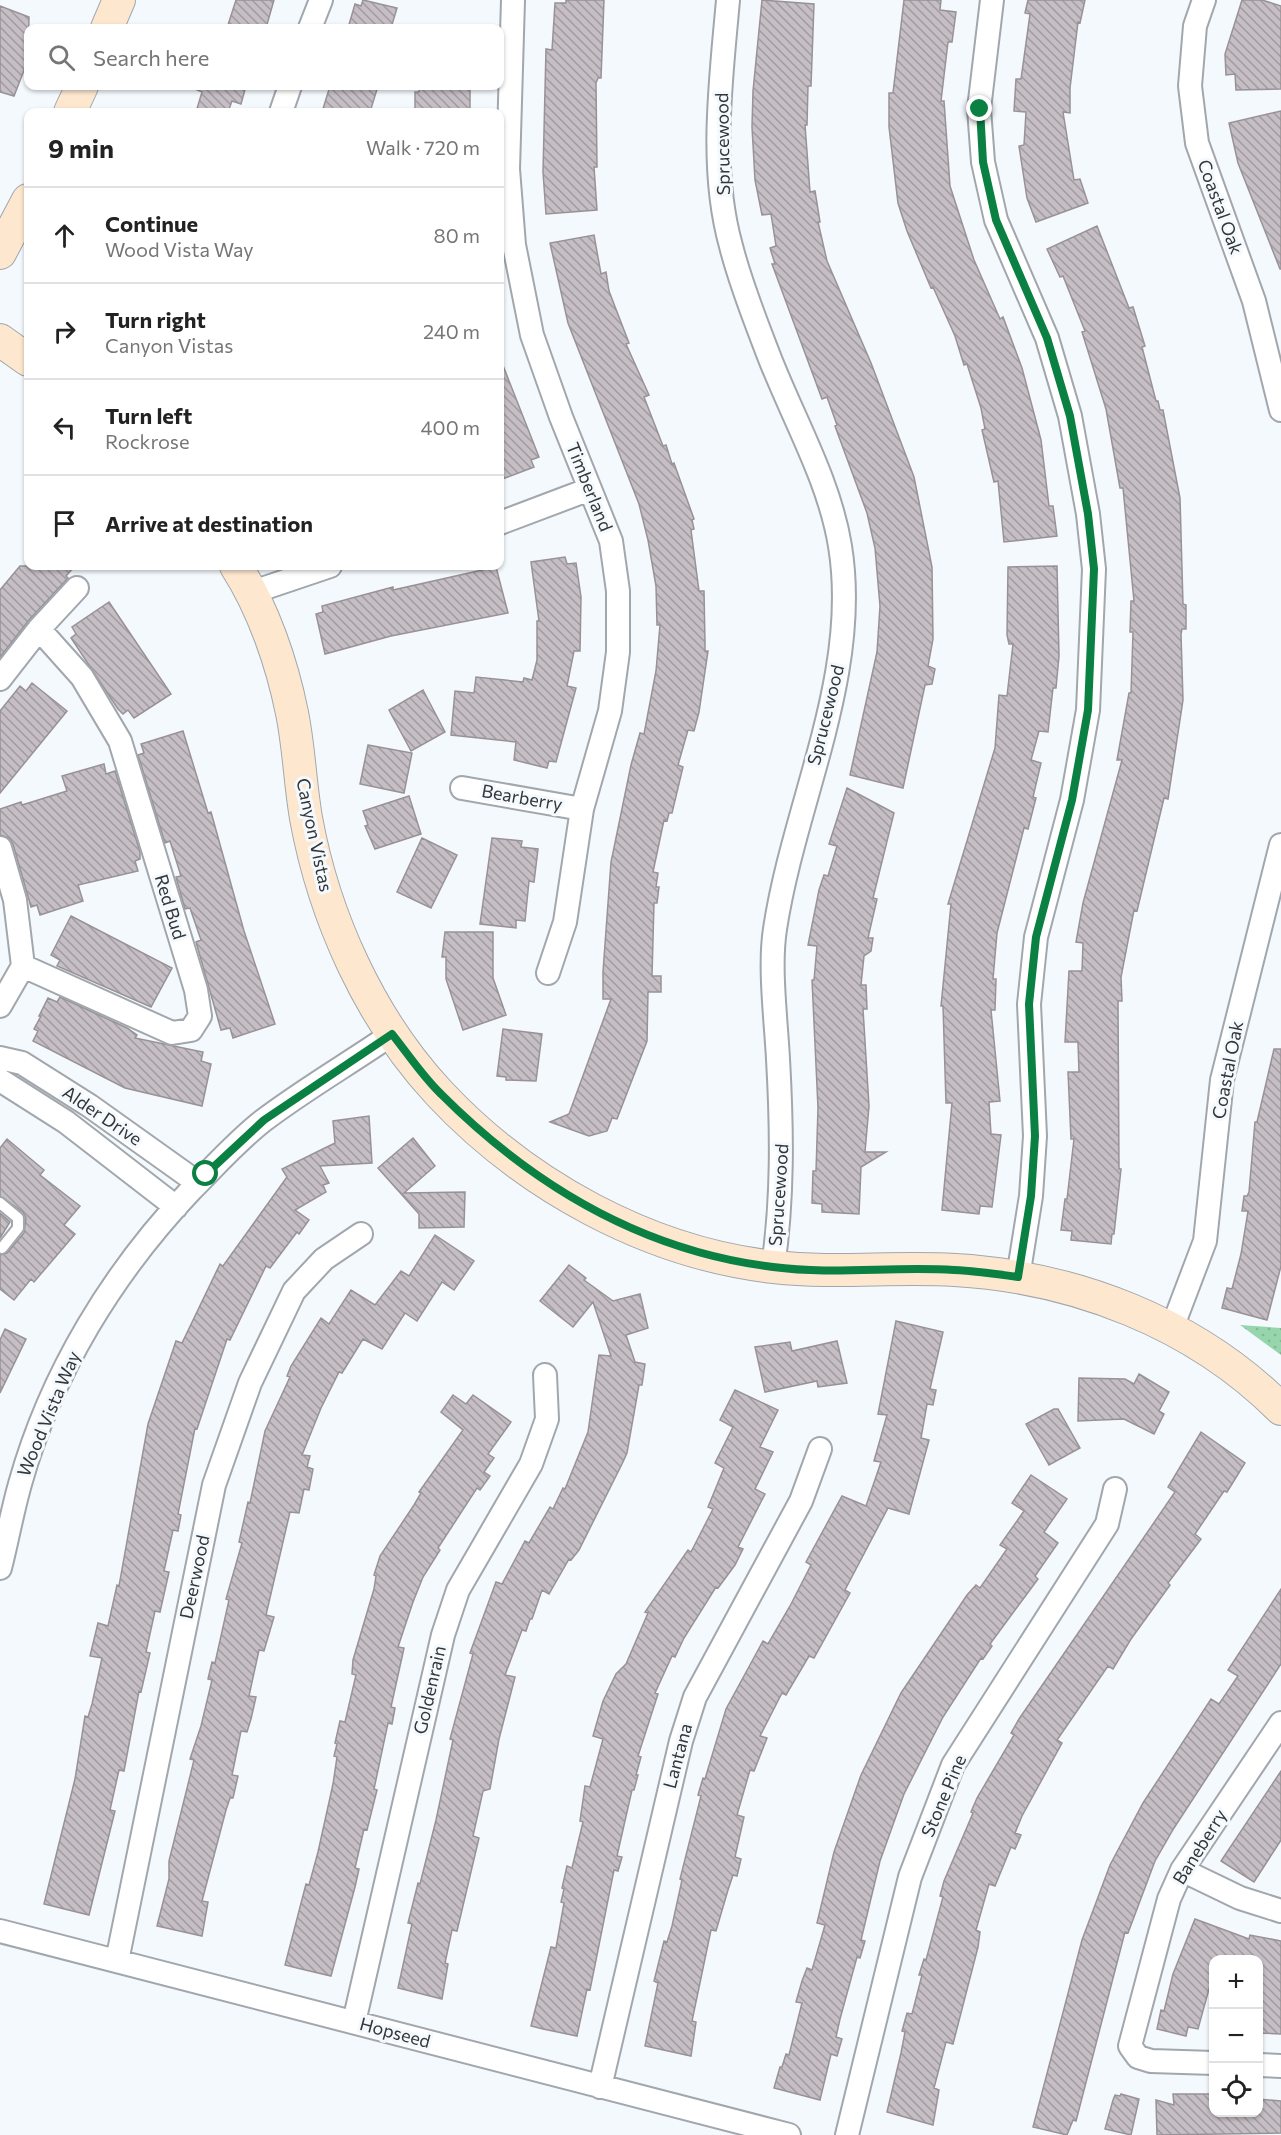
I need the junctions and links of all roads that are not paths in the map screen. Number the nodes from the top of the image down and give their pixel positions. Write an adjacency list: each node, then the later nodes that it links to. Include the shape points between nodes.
1 (119, 0): 7 (street)
2 (321, 0): 8 (street)
3 (728, 0): 41 (street, Sprucewood, via 719,174 730,244 767,352 820,479 840,544 845,599 839,675 774,932 783,1135)
4 (992, 0): 42 (street, via 980,109 983,162 996,220 1047,338 1070,416 1094,569 1088,710 1072,800 1036,937 1029,1004 1035,1136 1031,1196)
5 (1204, 0): 17 (street, Coastal Oak, via 1195,26 1190,86 1197,143 1254,301)
6 (509, 1): 18 (street, Timberland, via 508,169 514,245 532,335)
7 (108, 24)
8 (312, 24)
9 (80, 90): 11 (street)
10 (289, 90): 12 (street)
11 (72, 108)
12 (282, 108)
13 (24, 208): 14 (street)
14 (1, 251)
15 (0, 340): 16 (street)
16 (24, 357)
17 (1281, 410)
18 (590, 489): 19 (street); 27 (street, Timberland, via 611,541 618,591 618,652 609,711)
19 (504, 521)
20 (238, 570): 23 (street, Canyon Vistas)
21 (318, 570): 23 (street)
22 (77, 588): 24 (street)
23 (252, 592): 33 (street, Canyon Vistas, via 292,712 320,878 338,930)
24 (39, 629): 25 (street); 30 (street, Red Bud, via 82,677 120,741 196,990 200,1016 192,1030 172,1033)
25 (0, 679)
26 (462, 788): 27 (street, Bearberry)
27 (582, 809): 31 (street, Timberland, via 565,922)
28 (1281, 845): 43 (street, Coastal Oak, via 1222,1080 1205,1241)
29 (0, 848): 30 (street, via 15,900)
30 (23, 966): 32 (street)
31 (548, 973)
32 (0, 1006)
33 (392, 1034): 36 (street, Wood Vista Way, via 264,1120); 41 (street, Canyon Vistas, via 439,1093 512,1159 551,1187 593,1211 659,1239 719,1258)
34 (0, 1058): 36 (street, Alder Drive, via 22,1064 71,1094)
35 (0, 1080): 38 (street, Alder Drive, via 66,1122)
36 (198, 1183): 38 (street, Wood Vista Way)
37 (0, 1203): 40 (lane, via 18,1218 18,1228)
38 (176, 1207): 48 (street, Wood Vista Way, via 119,1277 80,1339 48,1406 20,1484)
39 (360, 1234): 53 (street, Deerwood, via 324,1259 294,1291 250,1383 214,1485)
40 (2, 1248)
41 (773, 1267): 42 (street, Canyon Vistas, via 846,1272 954,1269)
42 (1018, 1277): 43 (street, Canyon Vistas, via 1090,1293)
43 (1172, 1328): 45 (street, Canyon Vistas, via 1263,1391)
44 (545, 1375): 54 (street, Goldenrain, via 546,1419 531,1464 458,1590 443,1635)
45 (1281, 1409)
46 (820, 1449): 58 (street, Lantana, via 801,1501 695,1697 681,1741)
47 (1115, 1489): 60 (street, Stone Pine, via 1107,1524 953,1765 910,1877)
48 (0, 1568)
49 (1280, 1728): 50 (street, Baneberry)
50 (1182, 1870): 51 (street, via 1240,1898); 55 (street, Baneberry, via 1169,1899 1130,2046 1138,2057 1151,2061)
51 (1281, 1911)
52 (0, 1931): 53 (street, Hopseed)
53 (117, 1960): 54 (street, Hopseed)
54 (354, 2022): 58 (street, Hopseed)
55 (1209, 2063)
56 (1263, 2065): 57 (street)
57 (1281, 2066)
58 (600, 2087): 59 (street, Hopseed)
59 (789, 2135)
60 (847, 2135)

